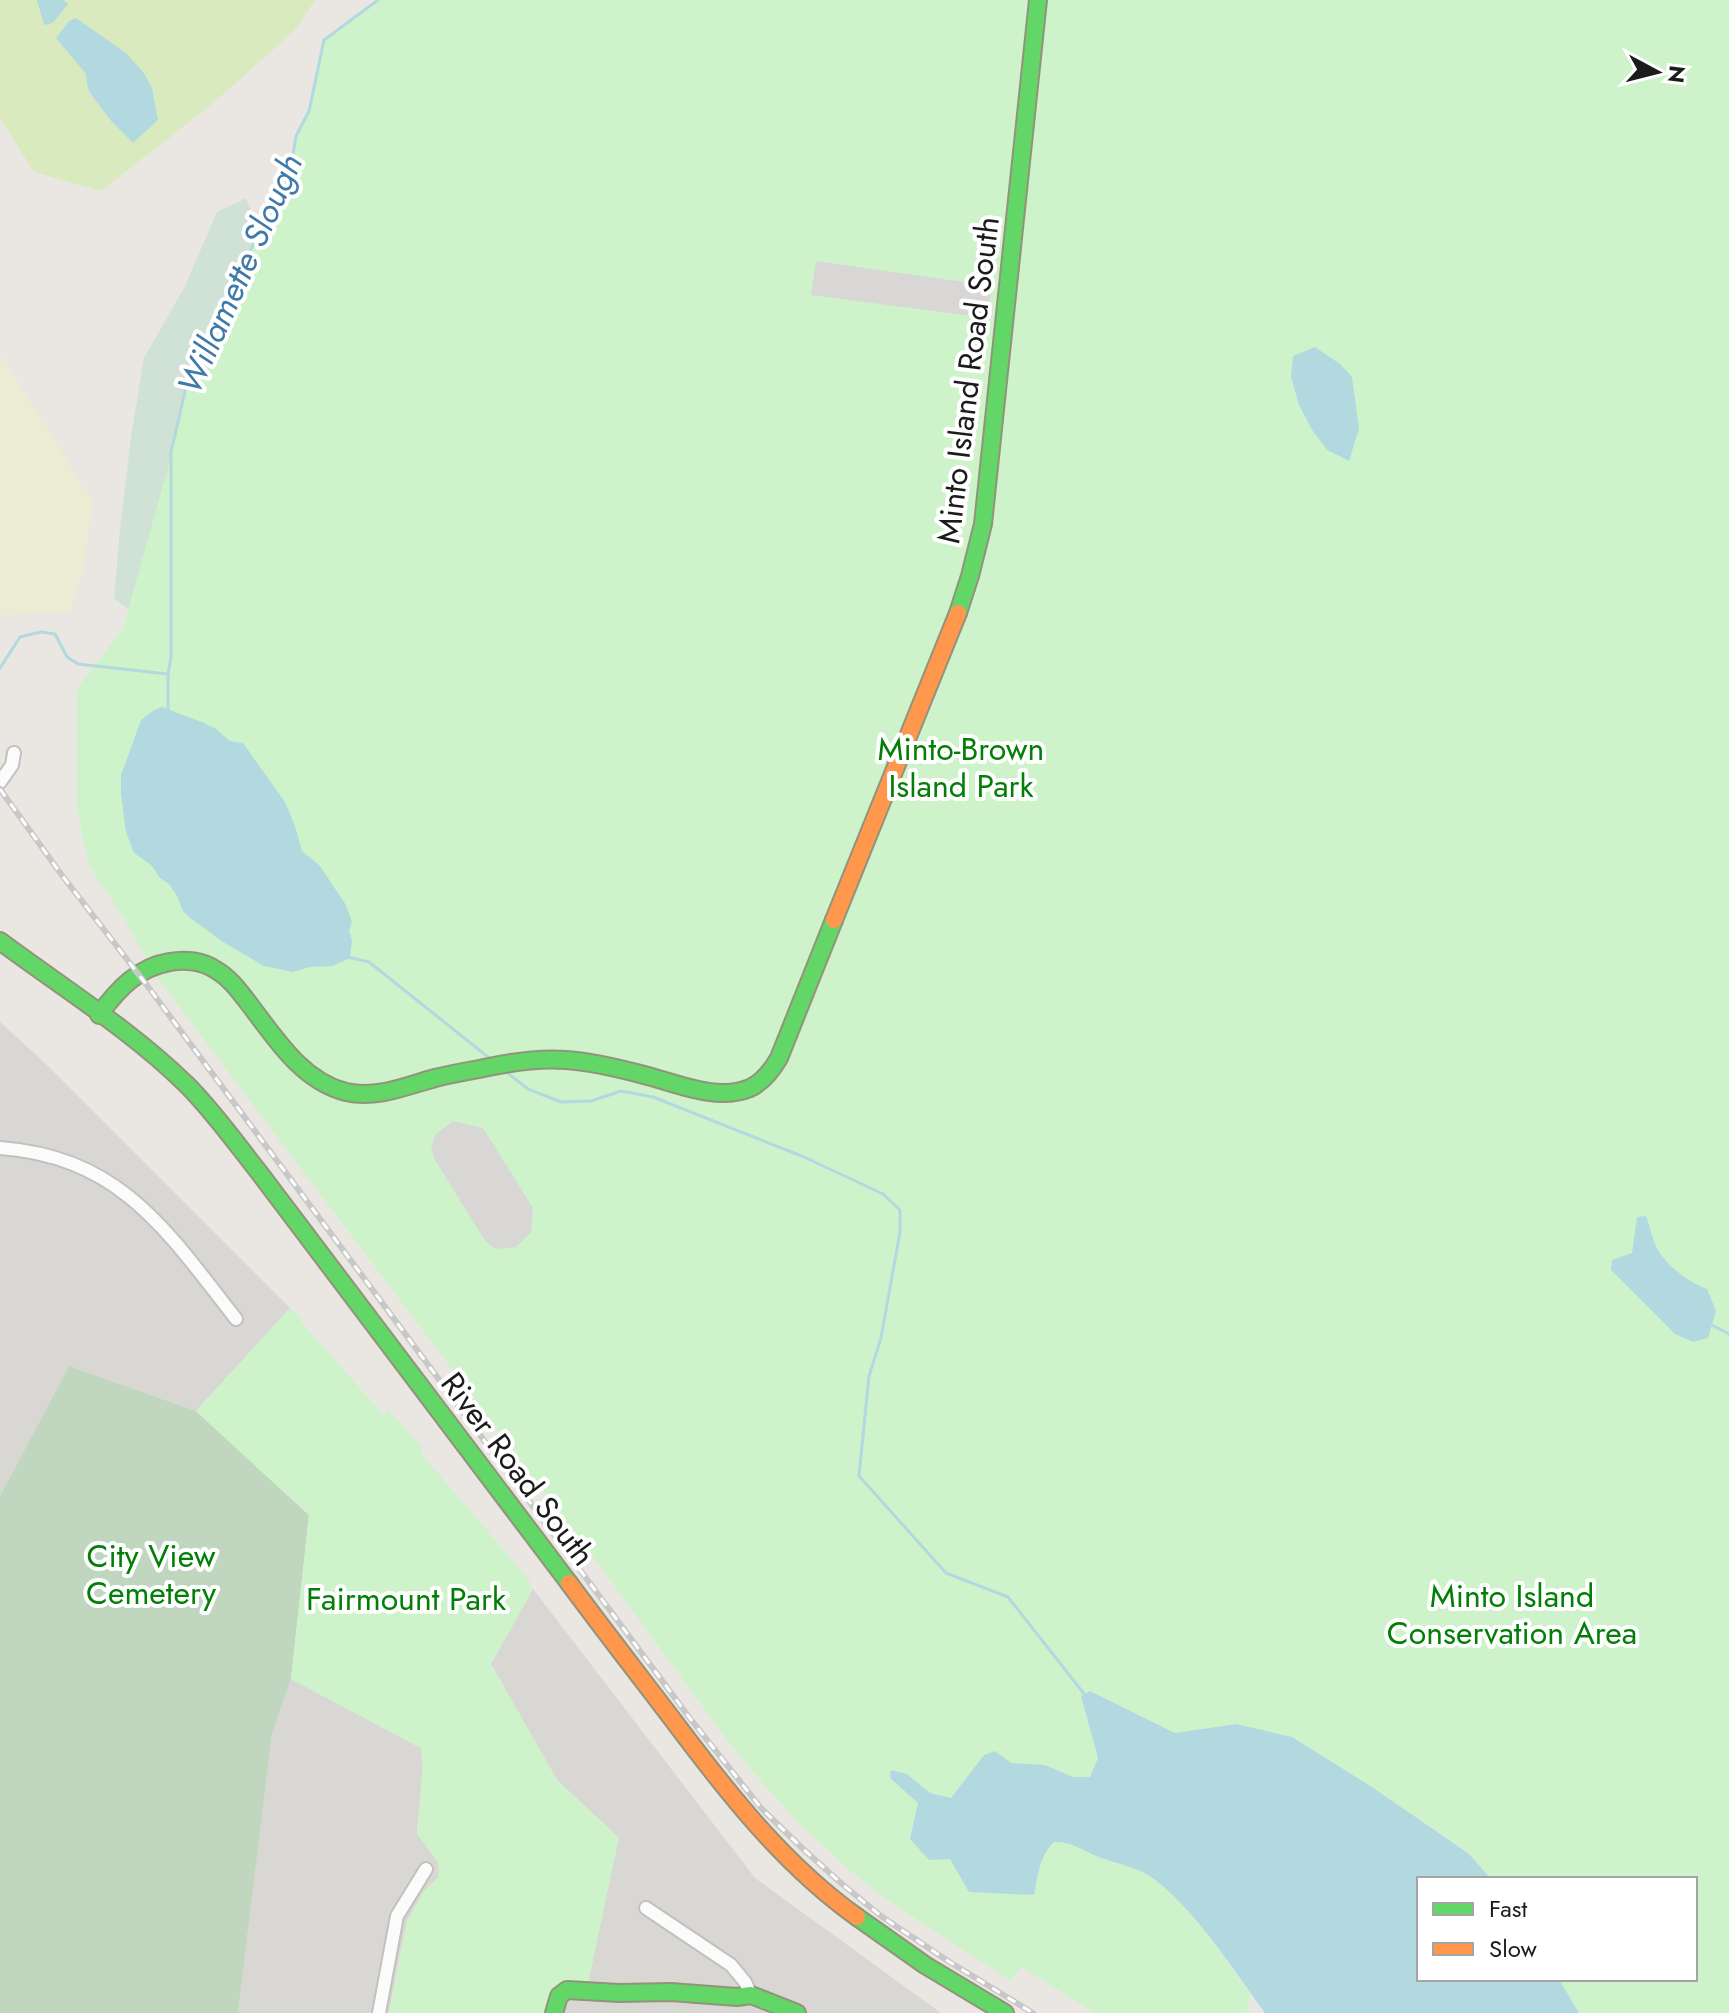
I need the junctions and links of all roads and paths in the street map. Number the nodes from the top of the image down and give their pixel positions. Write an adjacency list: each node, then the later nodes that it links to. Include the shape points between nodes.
1 (1038, 0): 5 (street, Minto Island Road South, via 978,552 770,1073 741,1090 726,1092 539,1059 437,1077 384,1093 351,1093 311,1077 239,990 210,967 194,962 145,969)
2 (14, 753): 3 (street)
3 (0, 782)
4 (0, 941): 5 (street, River Road South)
5 (99, 1015): 14 (street, River Road South, via 177,1076 218,1121 753,1823 860,1920)
6 (0, 1148): 7 (street, via 46,1154 114,1184 152,1215)
7 (236, 1319)
8 (426, 1869): 11 (street, via 397,1916)
9 (646, 1908): 10 (street, via 731,1965)
10 (751, 1995): 12 (street, via 567,1990 561,1991); 13 (street)
11 (379, 2013)
12 (554, 2013)
13 (797, 2013)
14 (1005, 2013)

